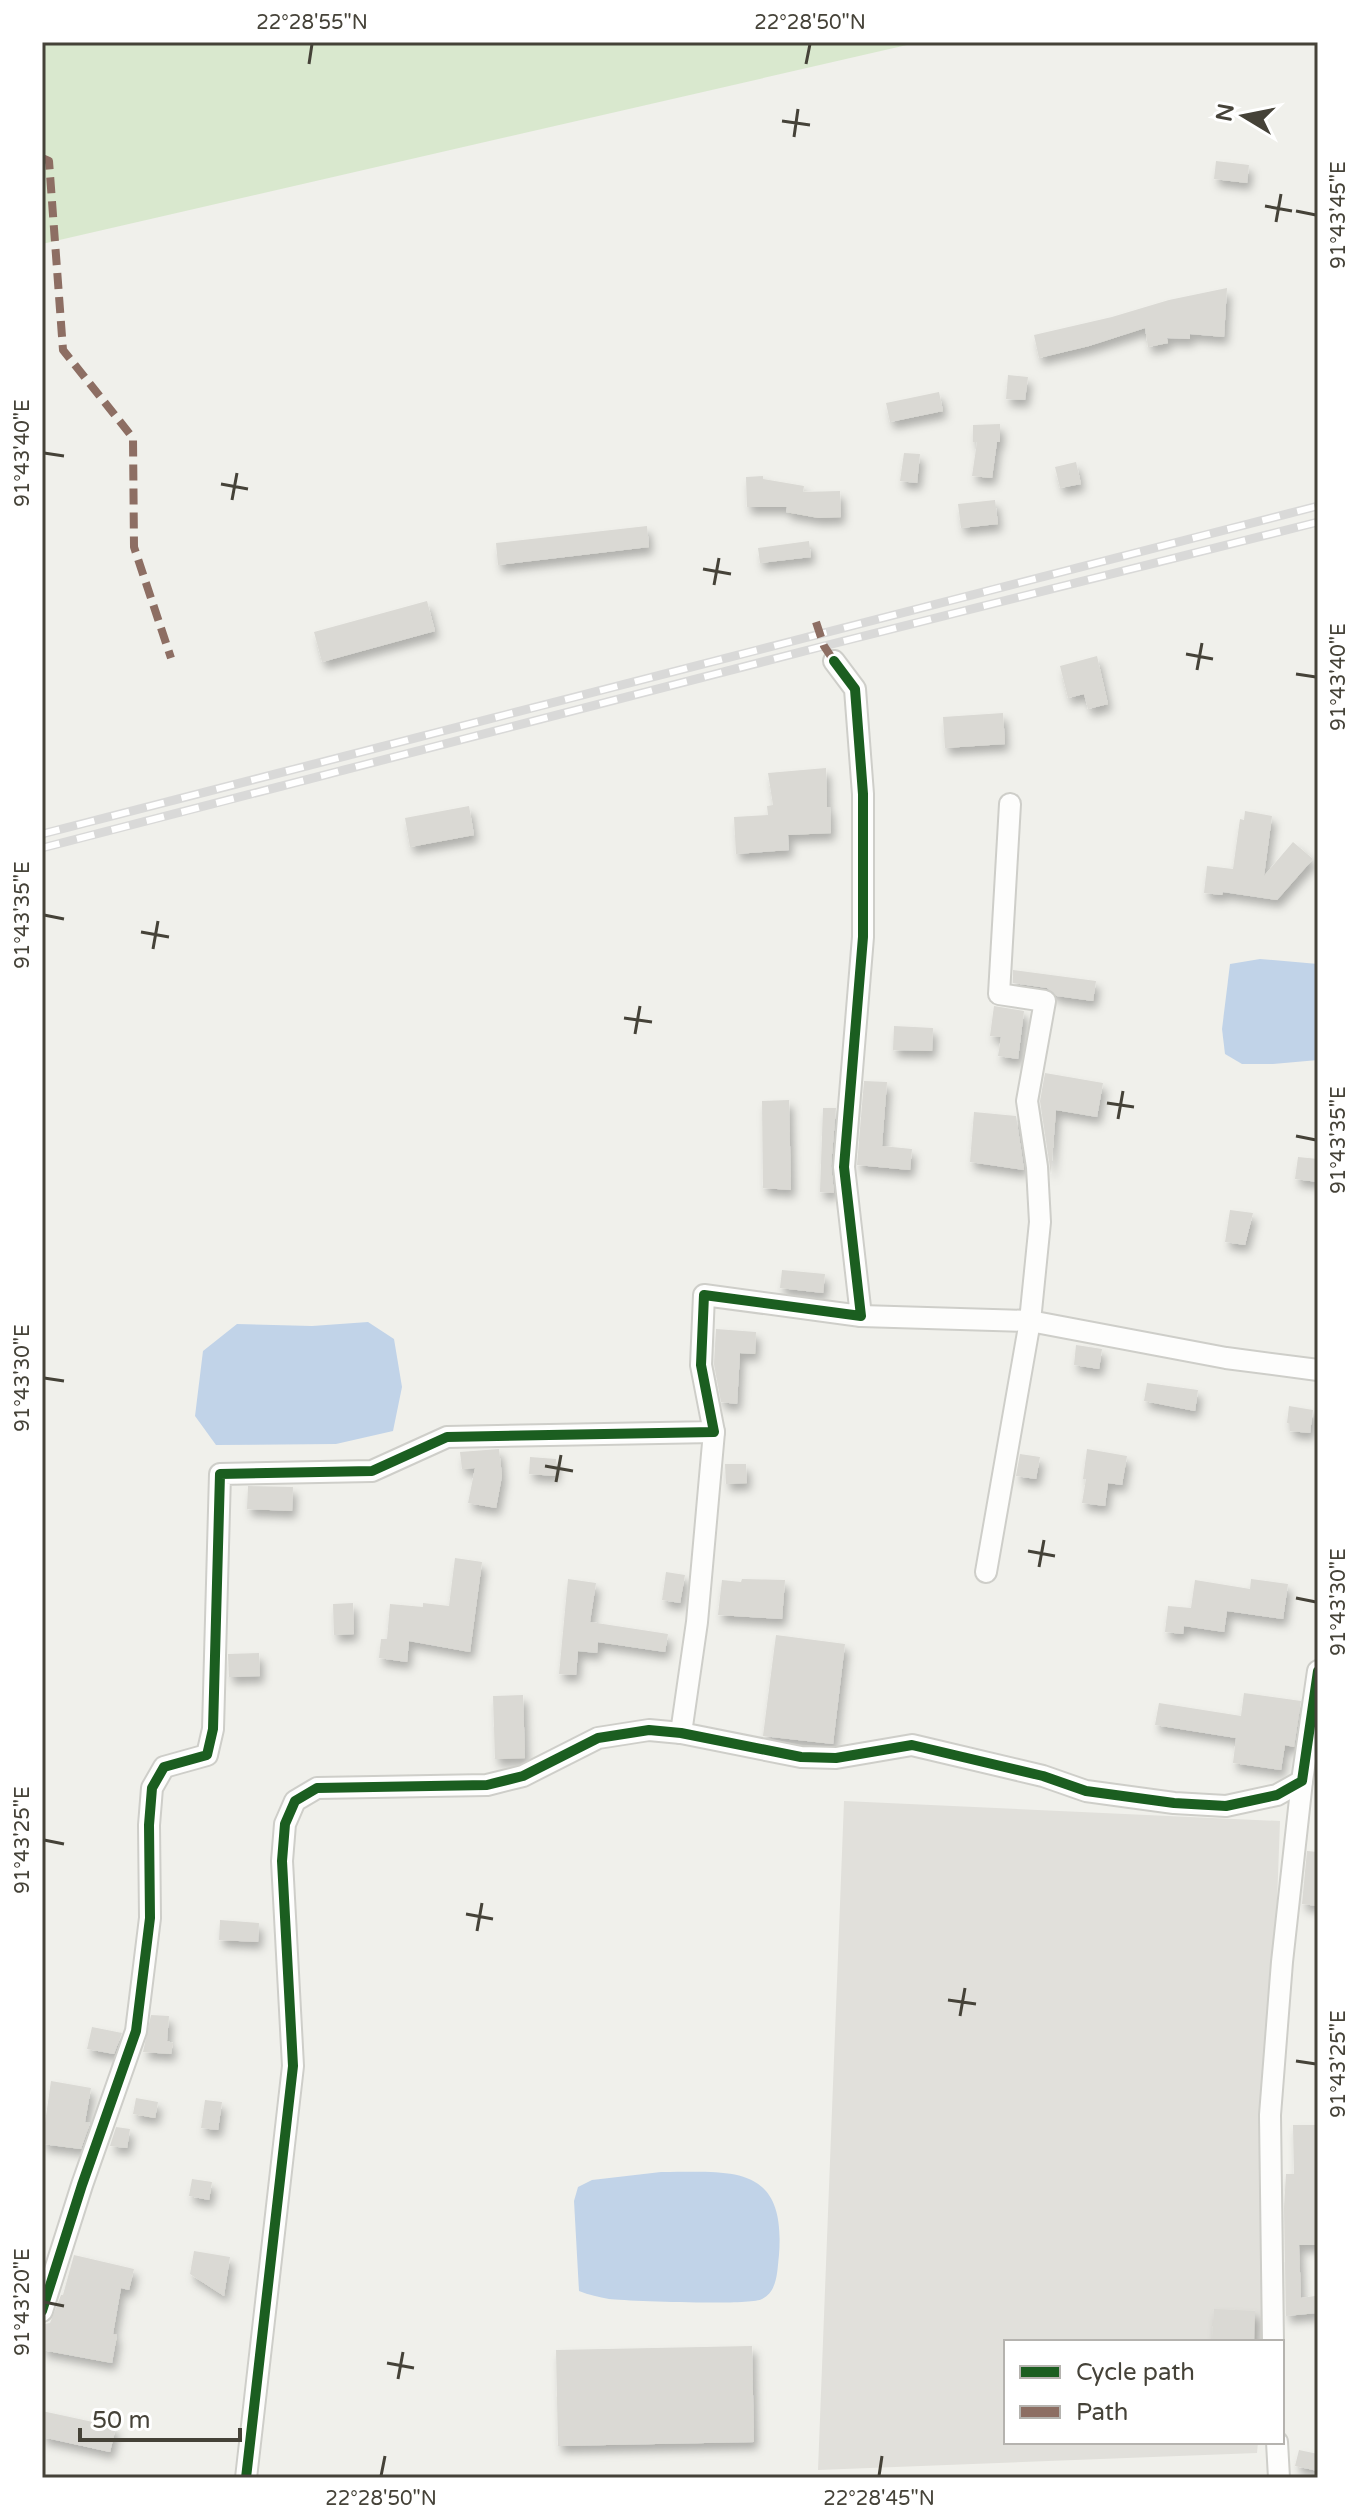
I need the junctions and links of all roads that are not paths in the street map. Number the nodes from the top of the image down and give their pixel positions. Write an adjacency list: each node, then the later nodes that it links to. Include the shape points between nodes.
1 (834, 661): 3 (street, via 855,689 863,794 863,937 844,1167)
2 (1010, 804): 4 (street, via 999,994 1045,1001 1027,1101 1040,1222)
3 (861, 1316): 4 (street); 6 (street, via 704,1295 701,1365)
4 (1030, 1321): 5 (street); 7 (street)
5 (1318, 1370)
6 (714, 1432): 9 (street); 11 (street, via 447,1437 372,1471 220,1474 213,1729 207,1755 164,1767 152,1788 150,1918 136,2031)
7 (986, 1572)
8 (1318, 1671): 10 (street)
9 (681, 1733): 10 (street, via 801,1757 836,1758 912,1745 1086,1791 1174,1803 1226,1806 1277,1795); 14 (street, via 649,1730 598,1738 523,1776 487,1785 317,1788 295,1801 285,1824 282,1861 293,2066)
10 (1302, 1781): 12 (street, via 1270,2115)
11 (42, 2311)
12 (1273, 2340)
13 (1277, 2444): 15 (street)
14 (246, 2478)
15 (1279, 2478)

